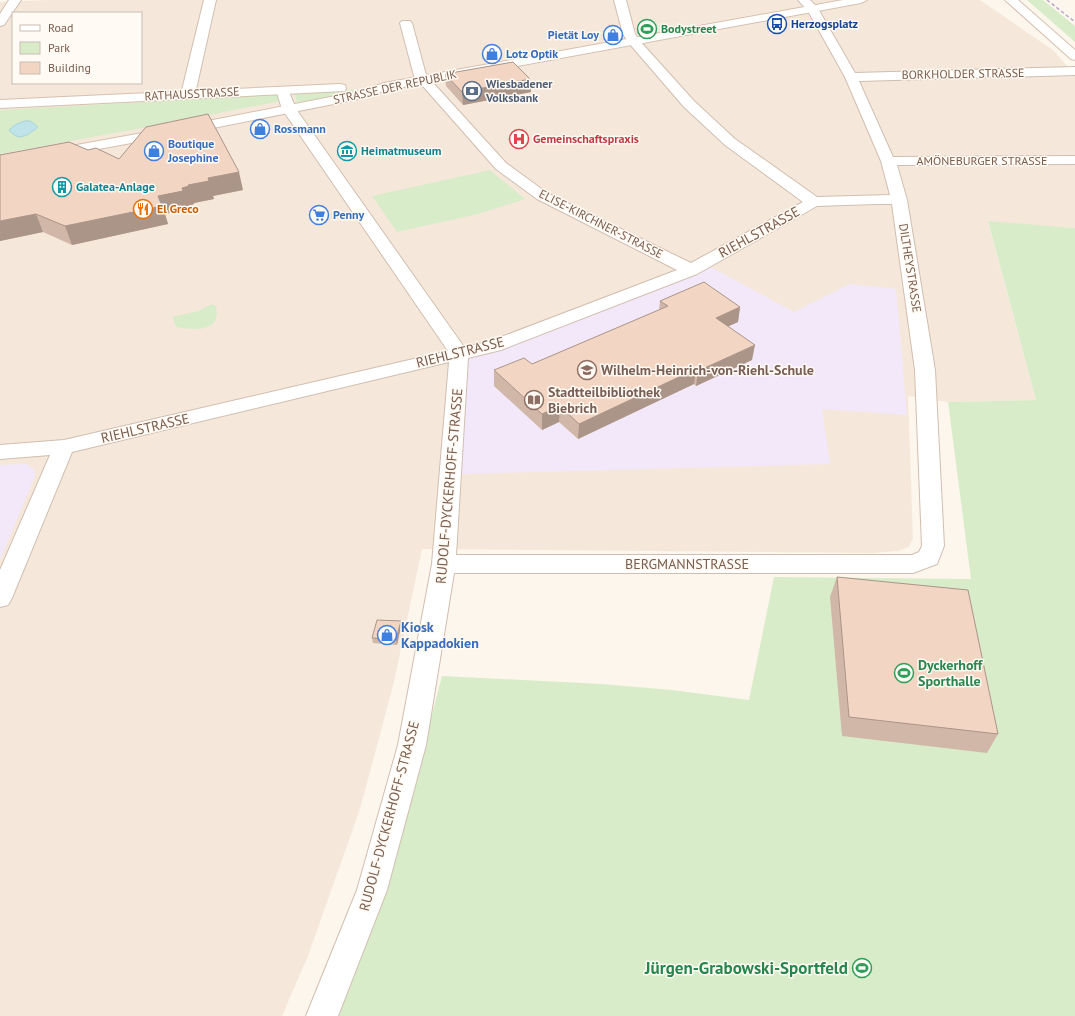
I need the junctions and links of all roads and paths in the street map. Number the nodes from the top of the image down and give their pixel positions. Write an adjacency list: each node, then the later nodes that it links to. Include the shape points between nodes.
1 (0, 0): 2 (street)
2 (4, 0)
3 (15, 0): 9 (street)
4 (210, 0): 18 (street)
5 (620, 0): 11 (street, via 629,34)
6 (861, 0): 8 (street, STRASSE DER REPUBLIK)
7 (1006, 2): 12 (street)
8 (809, 4): 11 (street, STRASSE DER REPUBLIK); 14 (street, DILTHEYSTRASSE)
9 (0, 23)
10 (406, 23): 15 (street, ELISE-KIRCHNER-STRASSE)
11 (634, 42): 15 (street, STRASSE DER REPUBLIK); 25 (street, via 689,104 730,142)
12 (1075, 56)
13 (1075, 72): 14 (street, BORKHOLDER STRASSE)
14 (851, 77): 22 (street, DILTHEYSTRASSE)
15 (423, 80): 16 (street, STRASSE DER REPUBLIK); 26 (street, ELISE-KIRCHNER-STRASSE, via 501,166 542,196)
16 (384, 87): 17 (street, RATHAUSSTRASSE); 20 (street, STRASSE DER REPUBLIK, via 364,94)
17 (282, 90): 18 (street, RATHAUSSTRASSE); 20 (street)
18 (188, 94): 19 (street, RATHAUSSTRASSE)
19 (0, 104)
20 (289, 109): 23 (street, STRASSE DER REPUBLIK); 27 (street)
21 (1075, 160): 22 (street, AMÖNEBURGER STRASSE)
22 (888, 161): 24 (street, DILTHEYSTRASSE)
23 (0, 163)
24 (899, 200): 25 (street, RIEHLSTRASSE); 30 (street, DILTHEYSTRASSE, via 925,370 933,546)
25 (814, 202): 26 (street, RIEHLSTRASSE)
26 (691, 270): 27 (street, RIEHLSTRASSE, via 494,346)
27 (459, 353): 28 (street, RIEHLSTRASSE); 31 (street, RUDOLF-DYCKERHOFF-STRASSE)
28 (64, 447): 29 (street, RIEHLSTRASSE); 32 (street)
29 (0, 452)
30 (929, 558): 31 (street, BERGMANNSTRASSE, via 912,564)
31 (444, 564): 33 (street, RUDOLF-DYCKERHOFF-STRASSE, via 412,745 372,890)
32 (0, 598)
33 (322, 1016)

